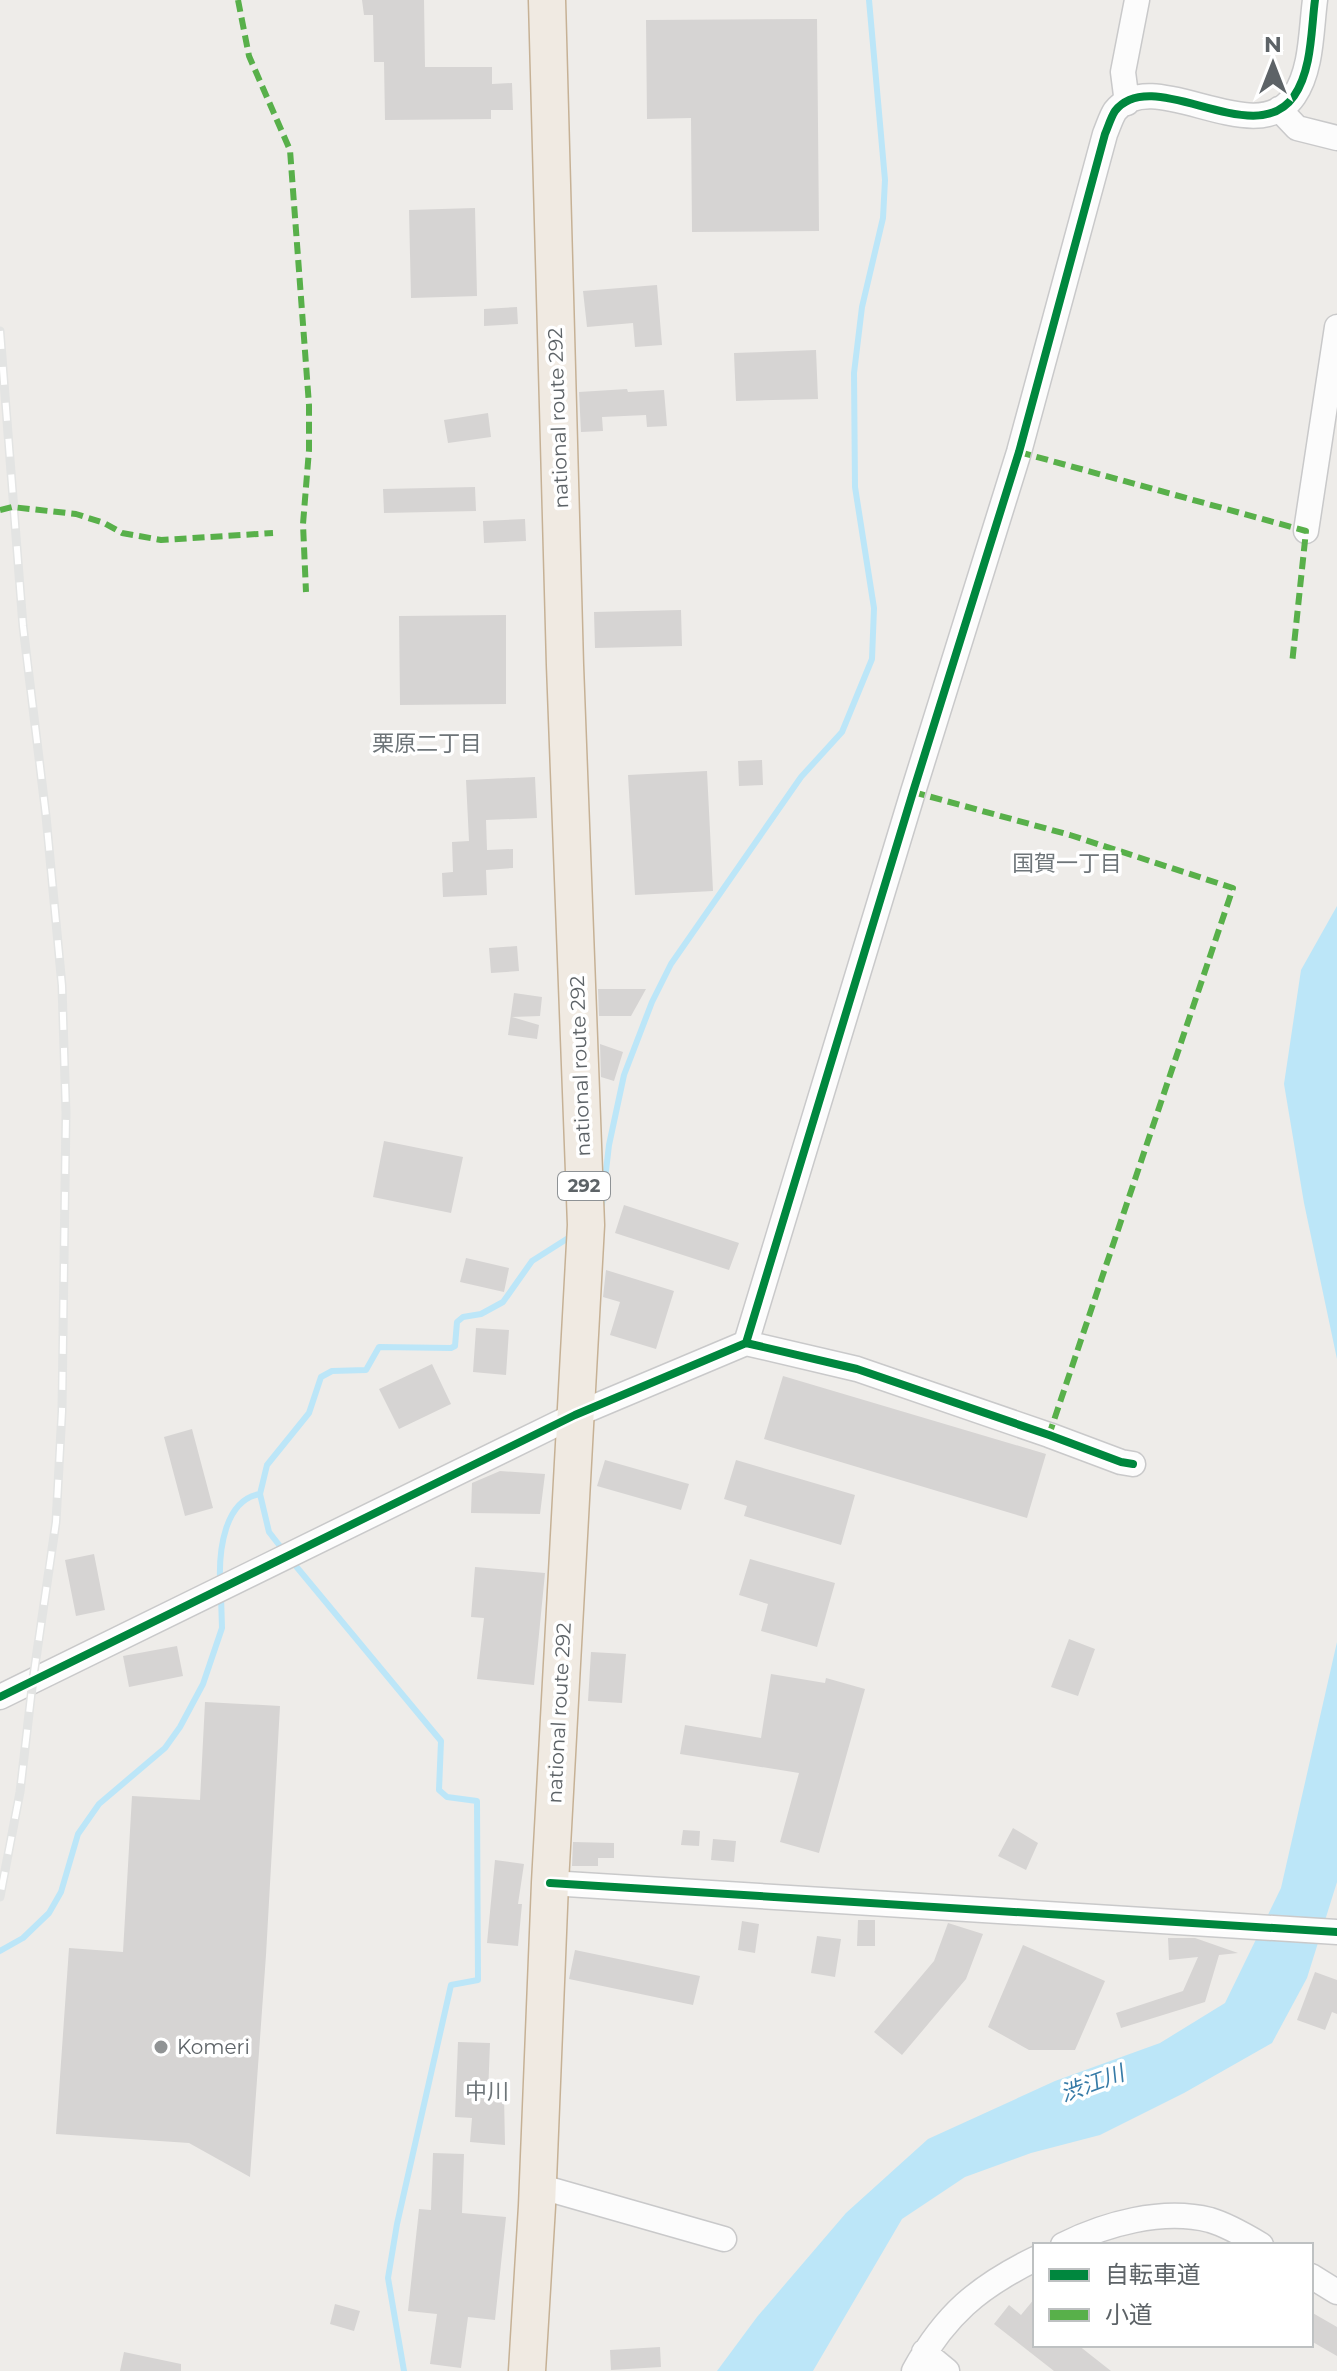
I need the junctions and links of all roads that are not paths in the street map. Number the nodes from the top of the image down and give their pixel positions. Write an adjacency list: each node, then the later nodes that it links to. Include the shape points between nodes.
1 (547, 0): 10 (highway, national route 292 / 292, via 586,1225)
2 (1137, 0): 4 (street, via 1123,72)
3 (1315, 0): 5 (street, via 1307,62 1294,97)
4 (1127, 103): 5 (street, via 1152,95 1242,115 1264,116); 9 (street, via 1116,110 1105,134 1019,452)
5 (1279, 109): 6 (street, via 1297,128)
6 (1337, 138)
7 (1337, 327): 8 (street)
8 (1306, 531)
9 (746, 1343): 10 (street); 11 (street, via 857,1369)
10 (575, 1415): 12 (street); 13 (highway, national route 292 / 292)
11 (1133, 1464)
12 (0, 1697)
13 (550, 1883): 14 (street); 15 (highway, national route 292 / 292)
14 (1337, 1932)
15 (538, 2186): 16 (street); 23 (highway, national route 292 / 292)
16 (724, 2239)
17 (1069, 2243): 18 (street, via 1145,2217 1186,2217 1211,2220)
18 (1257, 2243)
19 (1033, 2260): 22 (street, via 968,2300 940,2328)
20 (1313, 2277): 21 (street)
21 (1337, 2292)
22 (919, 2362): 24 (street)
23 (527, 2371)
24 (947, 2371)

